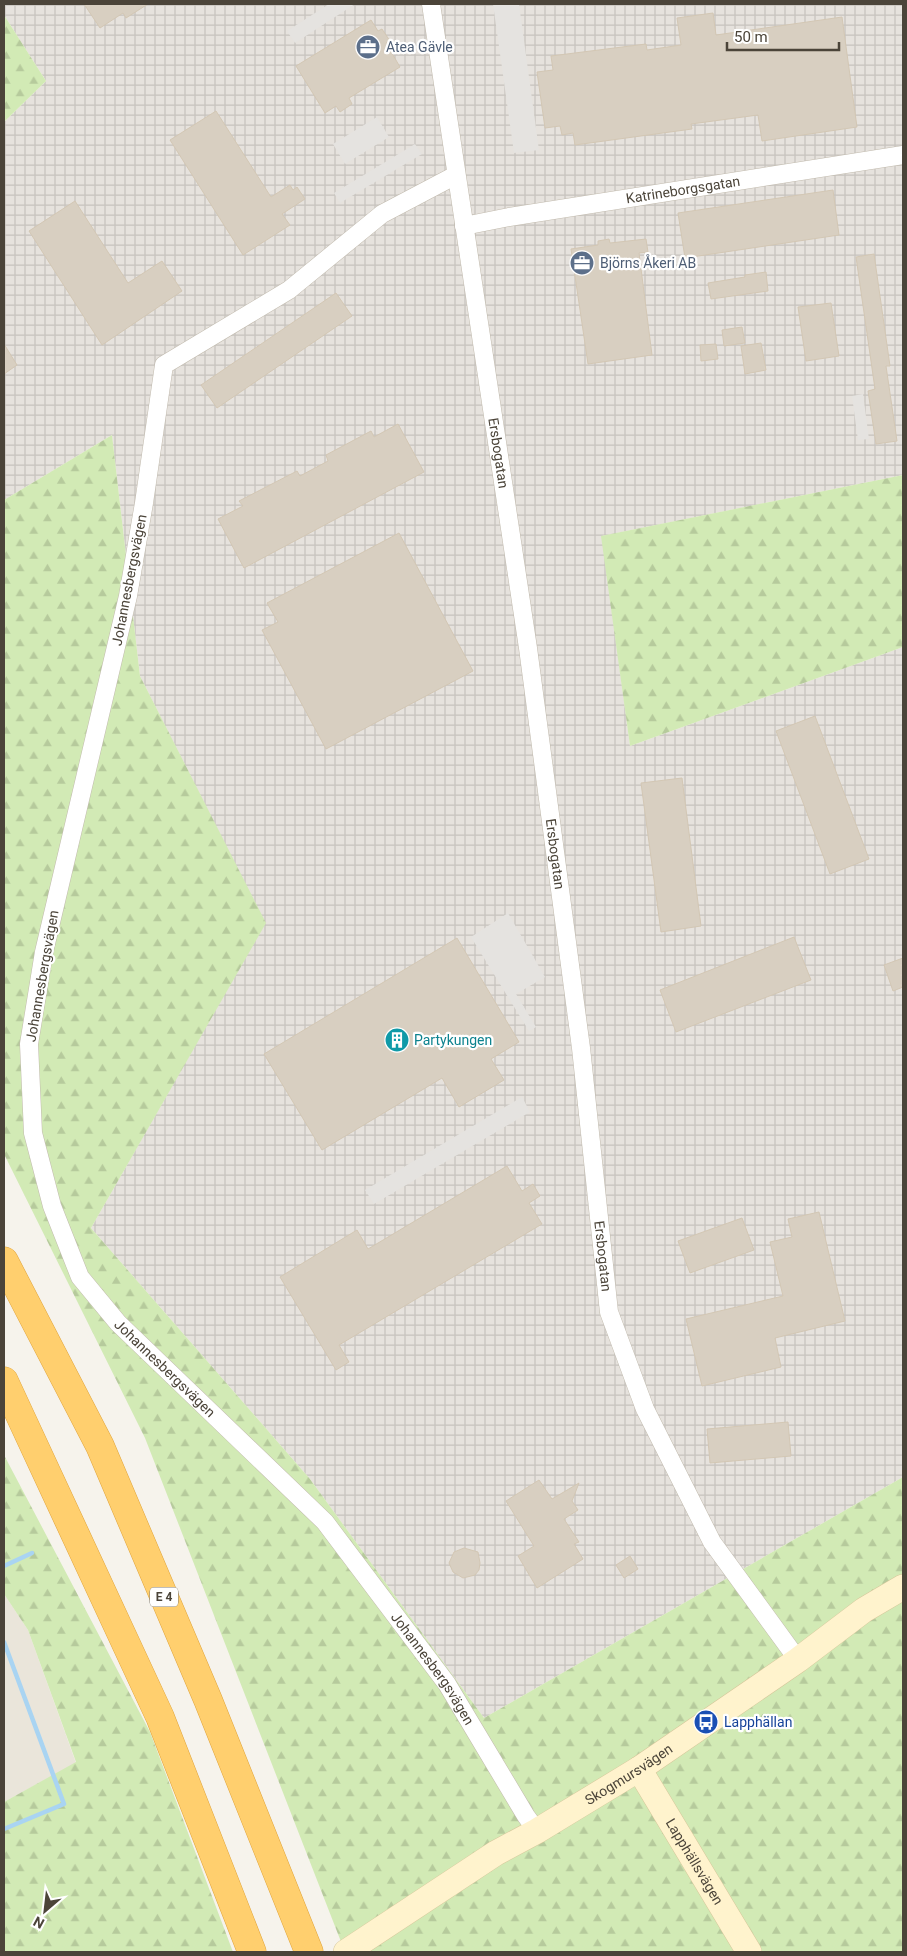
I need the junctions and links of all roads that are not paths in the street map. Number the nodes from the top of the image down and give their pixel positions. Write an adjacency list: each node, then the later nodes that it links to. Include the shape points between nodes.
1 (431, 4): 3 (street, Ersbogatan)
2 (903, 155): 4 (street, Katrineborgsgatan)
3 (456, 175): 4 (street, Ersbogatan); 10 (street, Johannesbergsvägen, via 382,214 289,290 164,365 128,596 44,952 29,1044 33,1133 52,1206 80,1277 118,1323 325,1522 447,1684)
4 (464, 226): 8 (street, Ersbogatan, via 528,648 581,1048 609,1312 645,1409 712,1542)
5 (4, 1261): 11 (highway, E 4, via 100,1446 208,1700)
6 (4, 1381): 12 (highway, via 160,1717)
7 (903, 1587): 8 (street, Skogmursvägen, via 864,1610)
8 (798, 1660): 9 (street, Skogmursvägen)
9 (639, 1769): 10 (street, Skogmursvägen); 14 (street, Lapphällsvägen)
10 (537, 1831): 13 (street, Skogmursvägen, via 496,1853)
11 (307, 1947)
12 (252, 1952)
13 (346, 1952)
14 (749, 1952)

